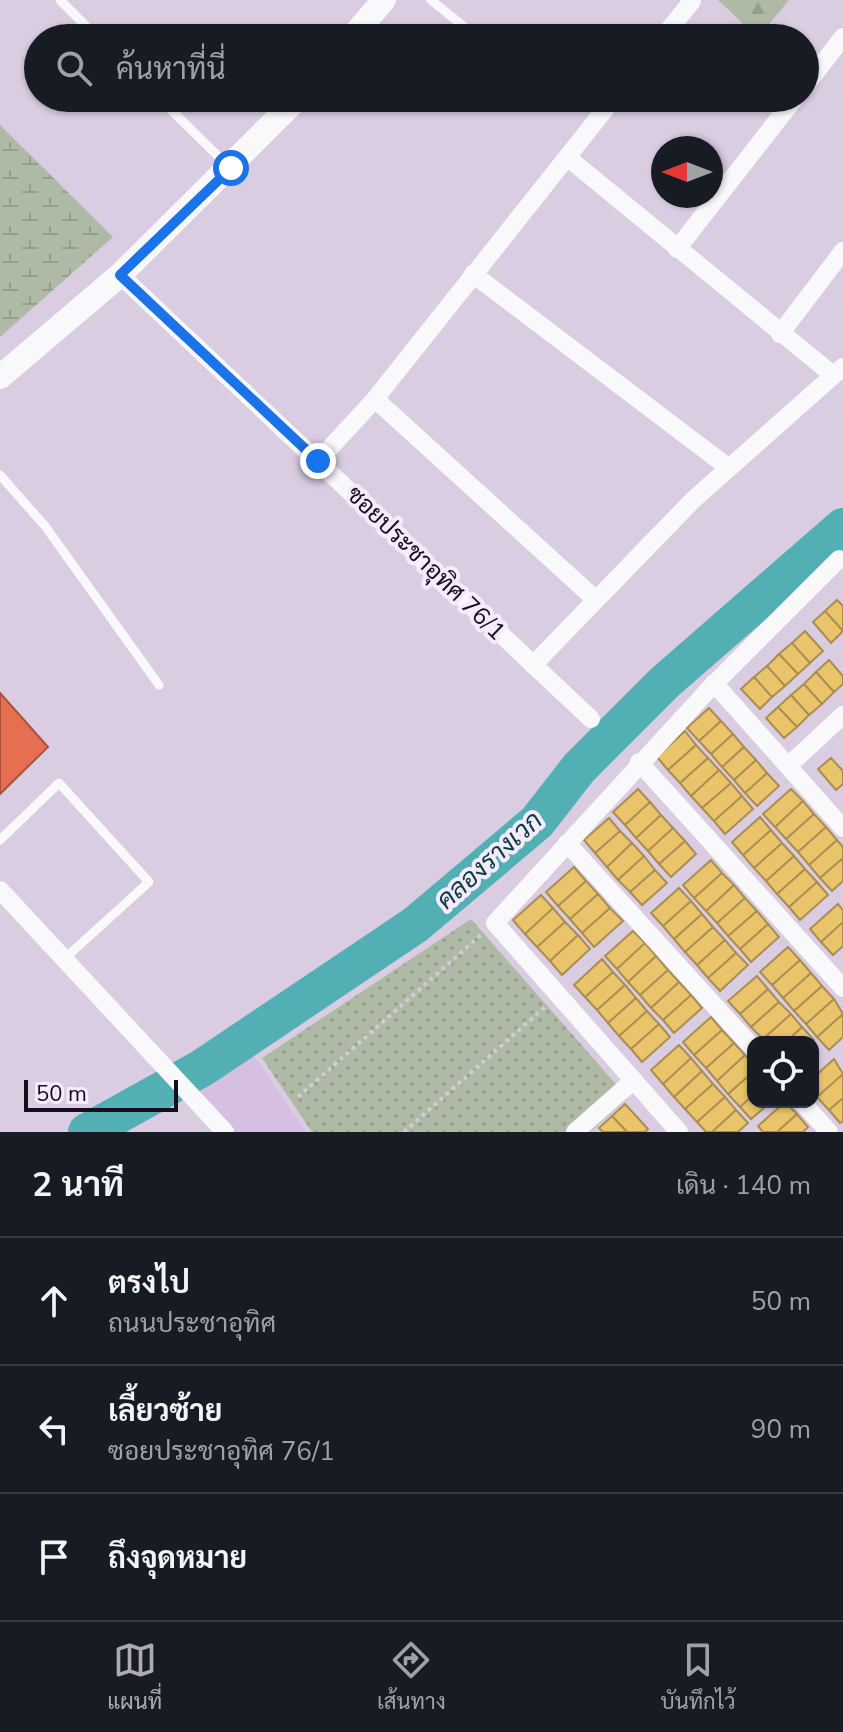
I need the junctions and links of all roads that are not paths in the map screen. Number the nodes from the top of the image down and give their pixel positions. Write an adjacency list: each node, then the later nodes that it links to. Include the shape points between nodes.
1 (60, 0): 5 (lane)
2 (384, 0): 6 (main road)
3 (431, 0): 7 (lane)
4 (692, 1): 8 (street)
5 (84, 24)
6 (363, 24)
7 (461, 24)
8 (673, 24)
9 (843, 37): 10 (street)
10 (819, 68)
11 (173, 112): 16 (lane)
12 (285, 112): 16 (main road)
13 (603, 112): 15 (street)
14 (784, 112): 17 (street)
15 (567, 157): 17 (street); 19 (street)
16 (231, 168): 20 (main road)
17 (677, 249): 21 (street)
18 (843, 251): 21 (street)
19 (473, 274): 24 (street); 26 (street)
20 (120, 275): 23 (main road); 25 (street, ซอยประชาอุทิศ 76/1)
21 (780, 334): 22 (street)
22 (838, 371): 26 (street)
23 (0, 377)
24 (375, 399): 25 (street); 29 (street)
25 (318, 461): 30 (street, ซอยประชาอุทิศ 76/1)
26 (729, 468): 29 (street)
27 (0, 475): 32 (lane, via 45,526)
28 (839, 559): 31 (street)
29 (595, 599): 30 (street)
30 (533, 665): 34 (street, ซอยประชาอุทิศ 76/1)
31 (714, 683): 35 (street); 36 (street)
32 (159, 685)
33 (843, 715): 36 (street)
34 (591, 719)
35 (639, 762): 39 (street); 42 (street)
36 (788, 766): 37 (street)
37 (843, 828)
38 (0, 840): 41 (lane, via 59,783 149,882)
39 (567, 843): 43 (street); 44 (street, via 495,923)
40 (0, 890): 41 (street)
41 (62, 961): 46 (street)
42 (843, 988)
43 (747, 1041)
44 (634, 1080): 47 (street); 48 (street)
45 (807, 1108): 49 (street)
46 (223, 1129)
47 (575, 1132)
48 (679, 1132)
49 (829, 1132)

